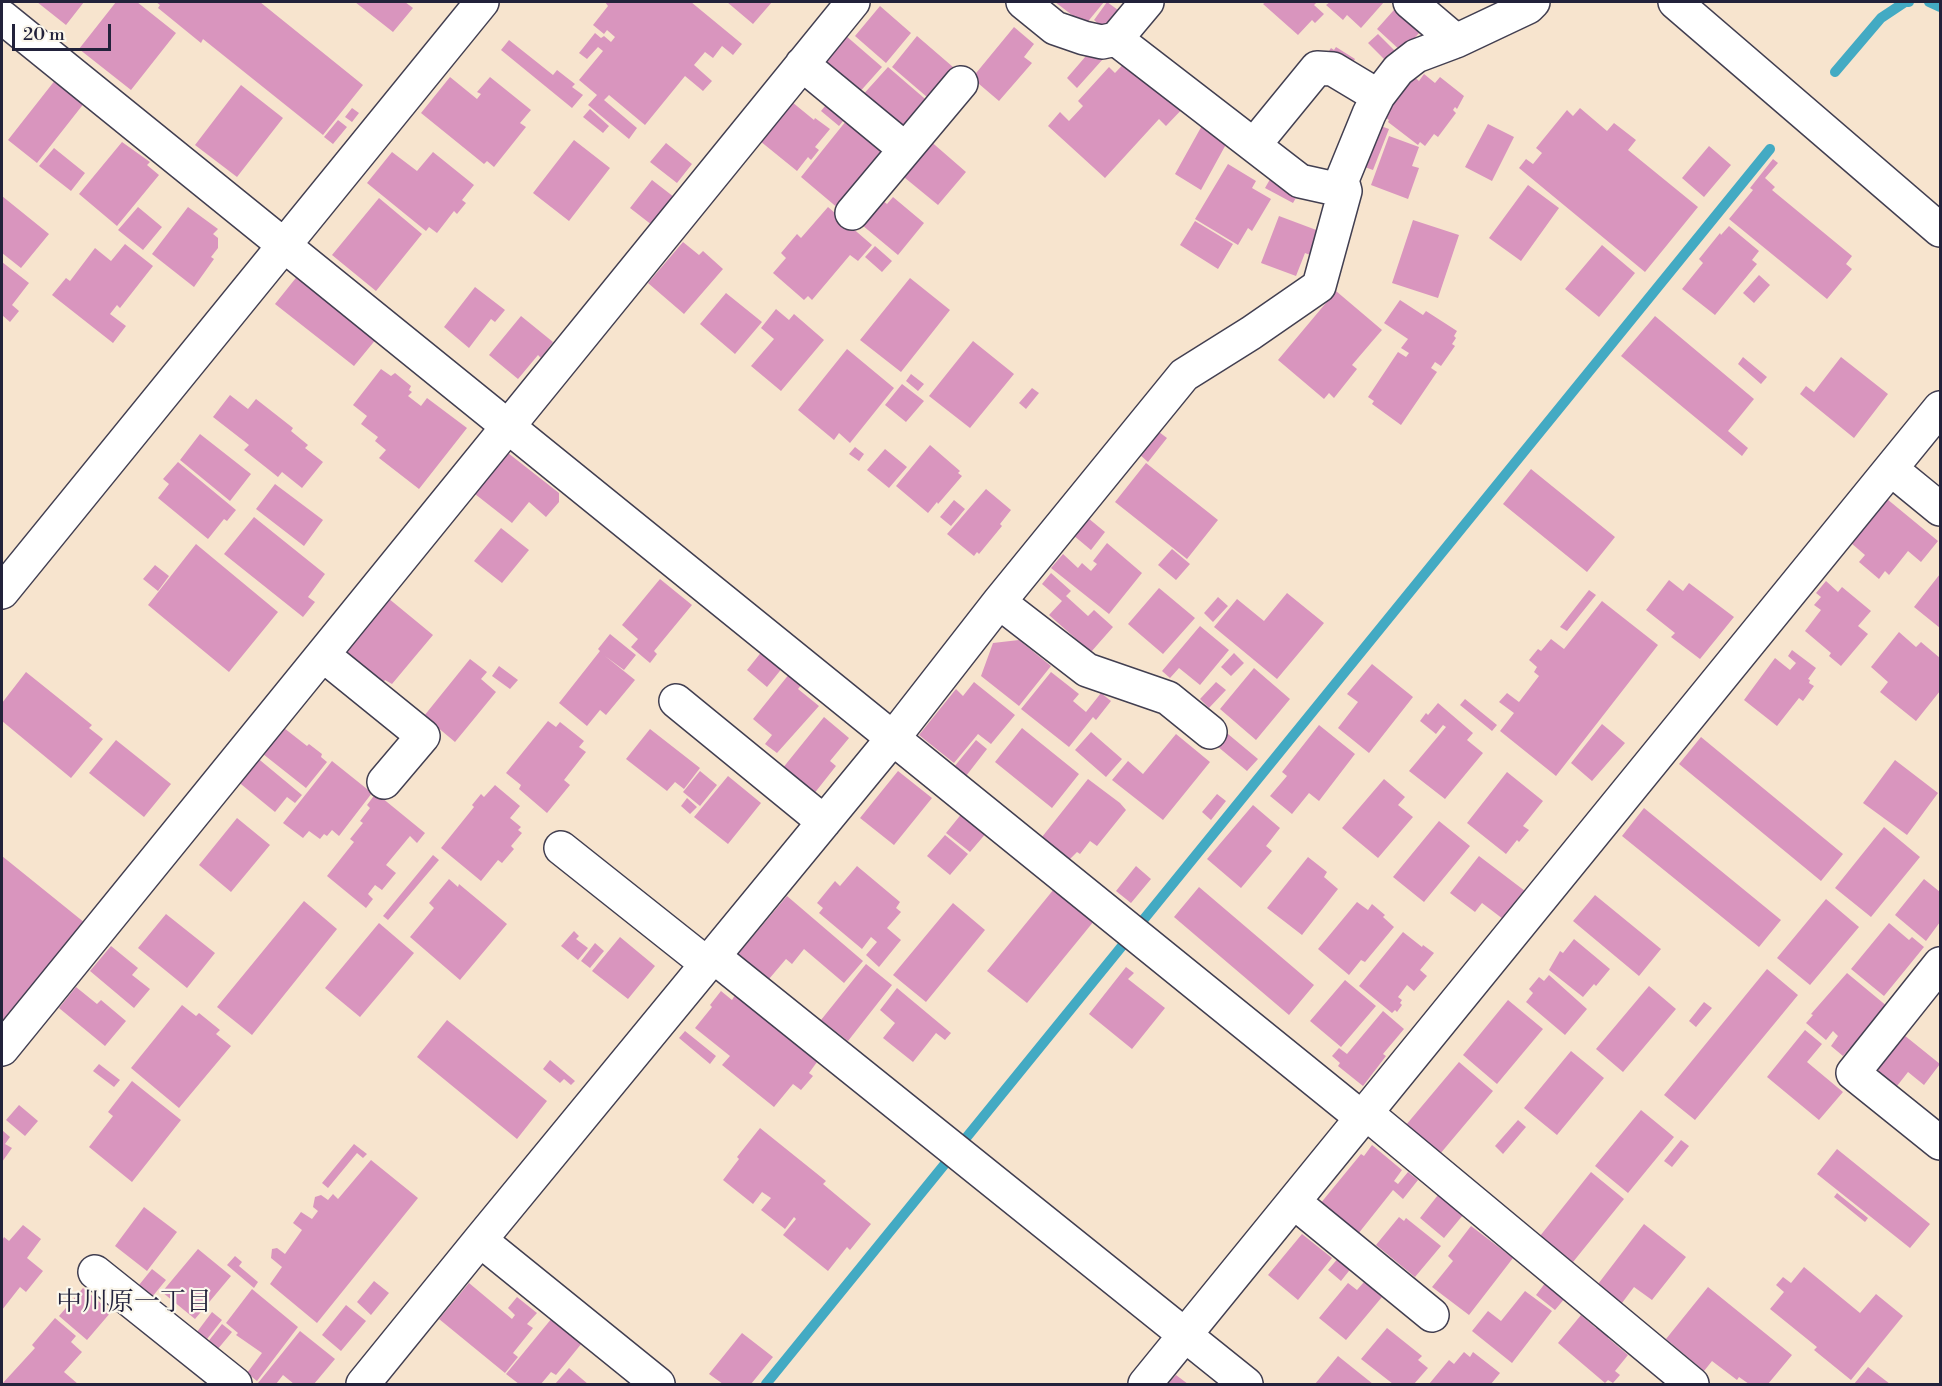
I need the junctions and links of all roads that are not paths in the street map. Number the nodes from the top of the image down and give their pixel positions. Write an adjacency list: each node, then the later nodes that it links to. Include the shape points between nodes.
1 (482, 2): 19 (street)
2 (853, 2): 11 (street)
3 (1023, 2): 9 (street, via 1065,31 1102,42)
4 (1147, 2): 9 (street)
5 (1410, 2): 10 (street)
6 (1533, 2): 10 (street)
7 (1674, 2): 18 (street)
8 (2, 17): 19 (street)
9 (1116, 39): 14 (street)
10 (1456, 41): 13 (street, via 1416,57 1398,70)
11 (802, 64): 15 (street); 21 (street)
12 (961, 83): 15 (street)
13 (1378, 96): 14 (street, via 1333,69 1317,68); 16 (street, via 1342,180)
14 (1254, 145): 16 (street, via 1300,181)
15 (905, 149): 17 (street)
16 (1345, 191): 25 (street, via 1319,286 1184,375)
17 (852, 213)
18 (1941, 230)
19 (284, 245): 21 (street); 24 (street)
20 (1941, 408): 22 (street)
21 (509, 427): 26 (street); 29 (street)
22 (1891, 469): 23 (street); 36 (street)
23 (1941, 509)
24 (2, 592)
25 (999, 602): 28 (street, via 1087,670 1168,698); 29 (street)
26 (323, 655): 30 (street, via 423,736); 35 (street)
27 (676, 701): 31 (street)
28 (1210, 732)
29 (893, 738): 31 (street); 36 (street)
30 (384, 782)
31 (824, 822): 33 (street)
32 (561, 848): 33 (street)
33 (710, 960): 39 (street); 42 (street)
34 (1939, 969): 37 (street, via 1853,1073)
35 (2, 1049)
36 (1364, 1116): 38 (street); 43 (street)
37 (1941, 1143)
38 (1294, 1202): 41 (street); 42 (street)
39 (480, 1240): 45 (street); 46 (street)
40 (95, 1272): 44 (street)
41 (1432, 1315)
42 (1185, 1335): 47 (street); 48 (street)
43 (1676, 1379)
44 (235, 1384)
45 (363, 1384)
46 (658, 1384)
47 (1145, 1384)
48 (1246, 1384)

